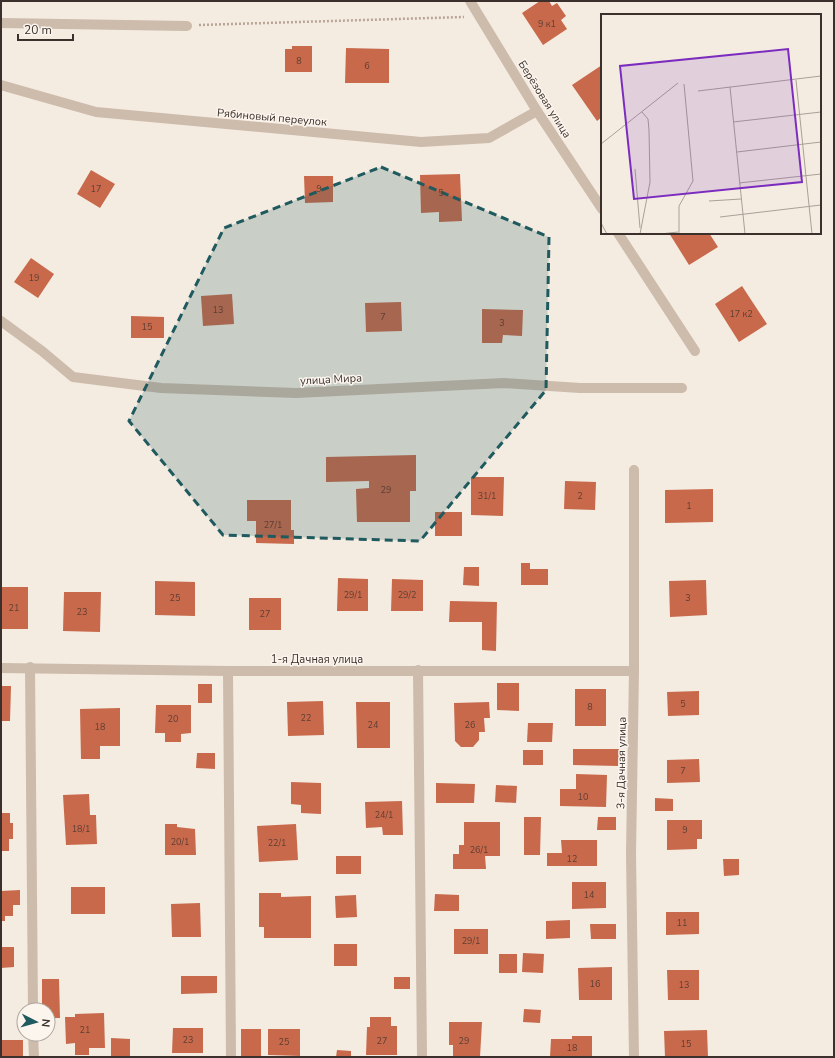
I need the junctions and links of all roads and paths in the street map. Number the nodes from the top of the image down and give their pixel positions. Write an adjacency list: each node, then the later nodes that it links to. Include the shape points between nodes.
1 (470, 1): 2 (street, Берёзовая улица)
2 (479, 16): 4 (path); 6 (street, Берёзовая улица)
3 (1, 23): 4 (street)
4 (187, 26)
5 (1, 85): 6 (street, Рябиновый переулок, via 96,112 421,142 489,138)
6 (537, 111): 7 (street, Берёзовая улица)
7 (601, 207)
8 (619, 234): 10 (street)
9 (1, 321): 11 (street, улица Мира, via 73,377 161,388 296,393 504,383 580,388)
10 (695, 351)
11 (682, 388)
12 (634, 470): 17 (street, 3-я Дачная улица)
13 (30, 667): 14 (street, 1-я Дачная улица); 16 (street, 1-я Дачная улица); 18 (street)
14 (1, 668)
15 (418, 670): 16 (street, 1-я Дачная улица); 17 (street, 1-я Дачная улица); 22 (street)
16 (228, 671): 21 (street)
17 (634, 671): 23 (street, 3-я Дачная улица, via 631,854)
18 (33, 1002)
19 (33, 1042): 20 (street)
20 (34, 1057)
21 (231, 1057)
22 (422, 1057)
23 (634, 1057)

